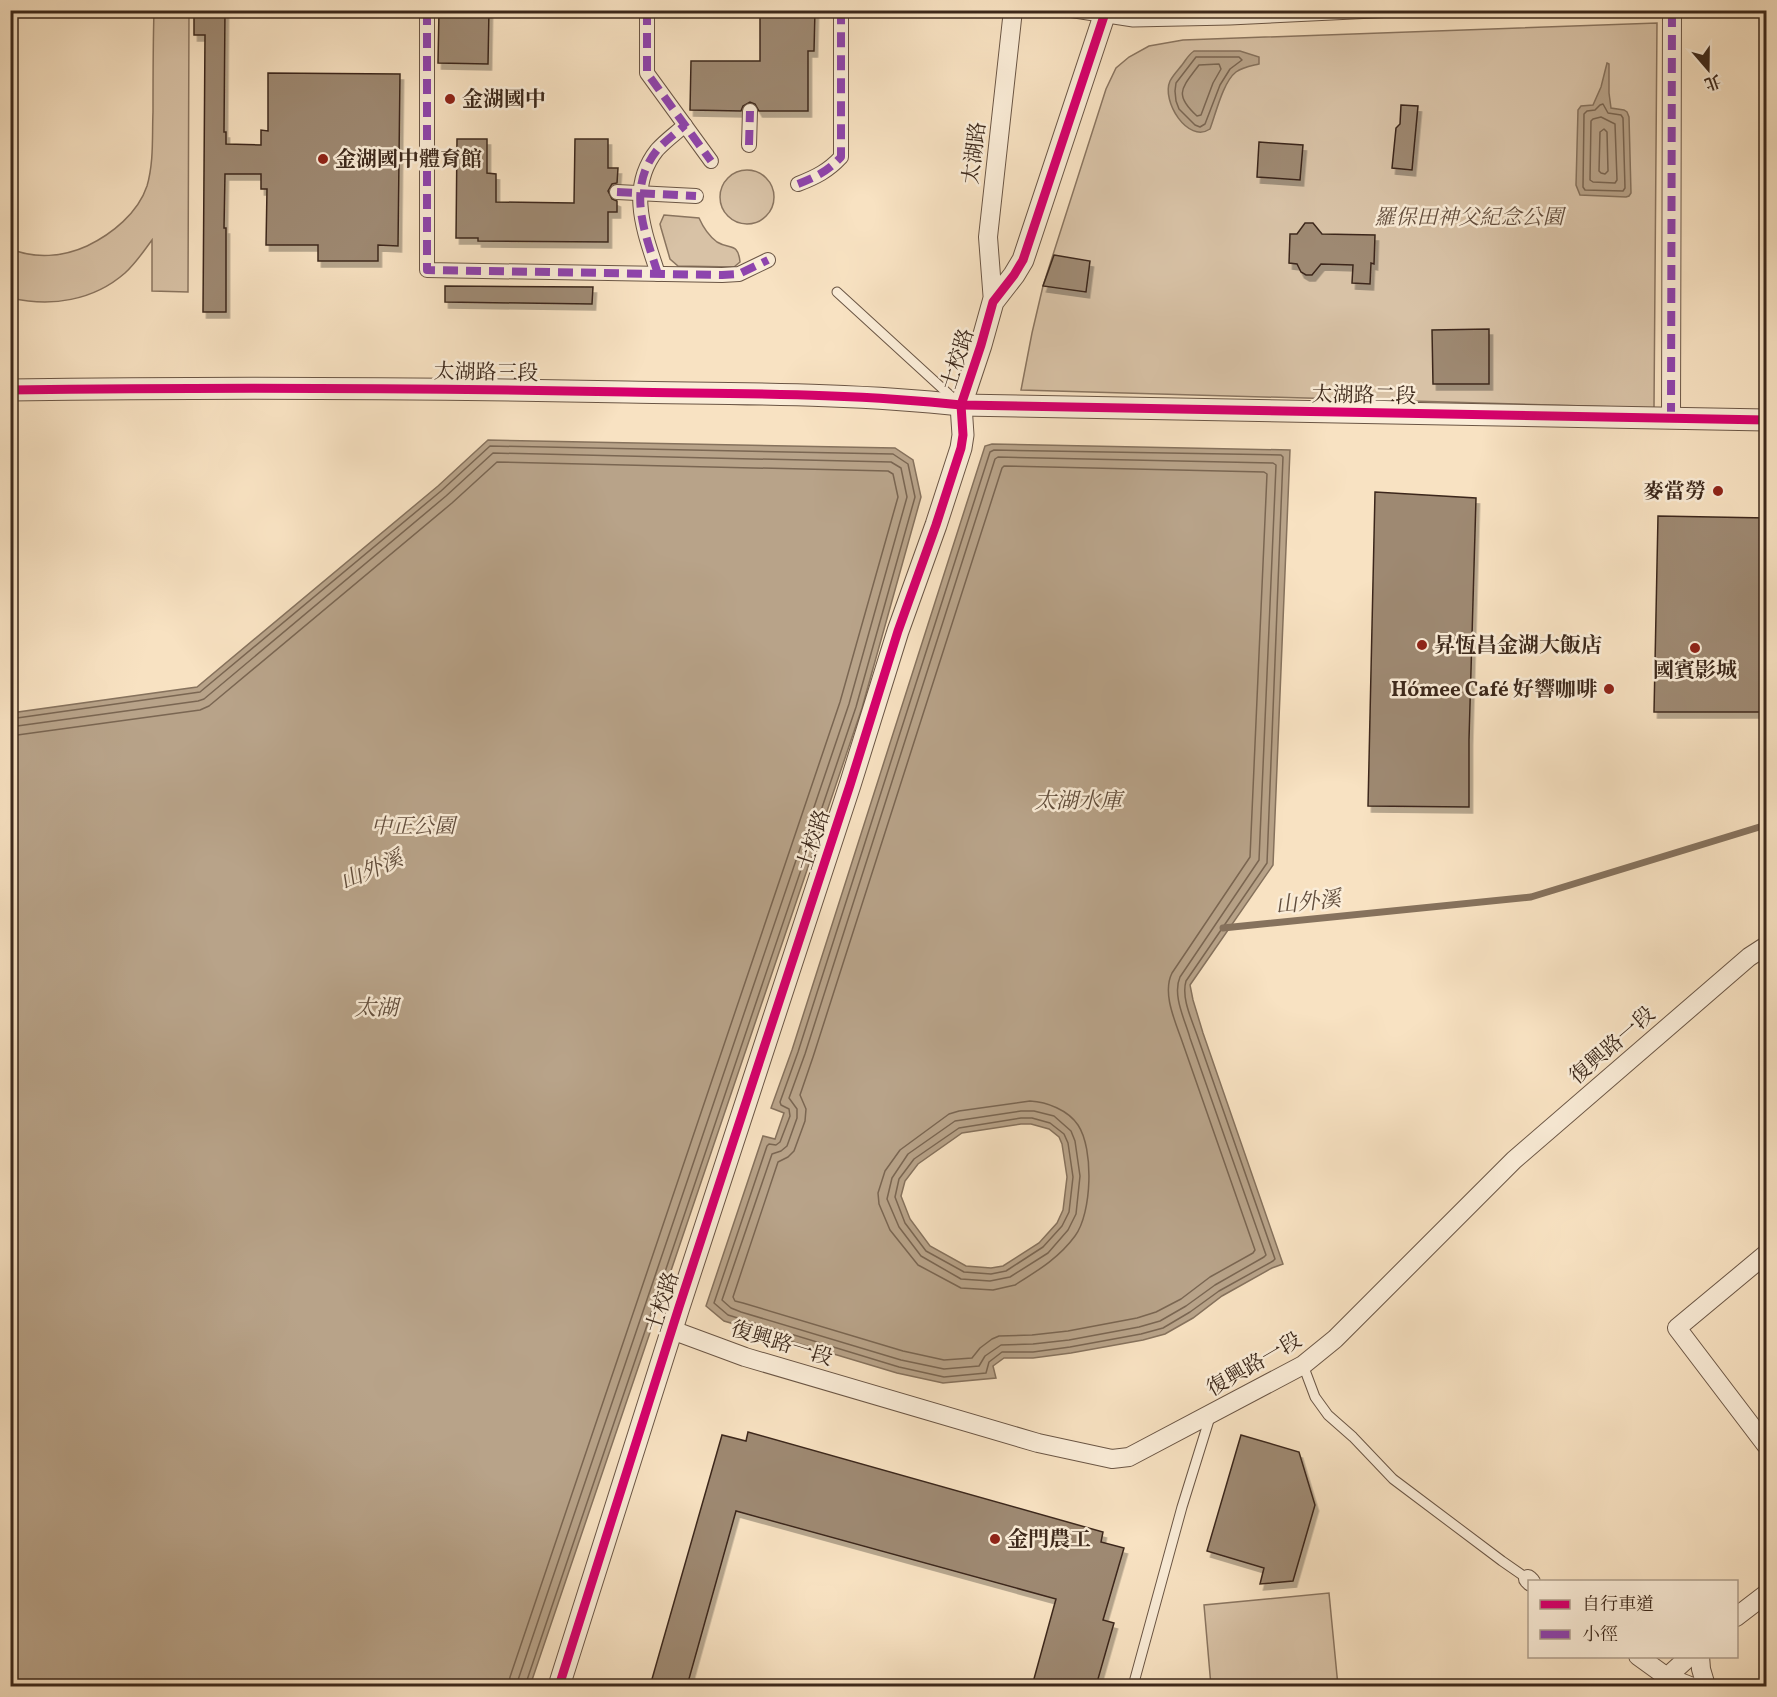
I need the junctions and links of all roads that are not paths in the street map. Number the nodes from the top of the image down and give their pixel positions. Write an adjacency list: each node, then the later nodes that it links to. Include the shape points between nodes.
1 (427, 10): 18 (street, via 427,270)
2 (647, 10): 10 (street, via 648,73)
3 (841, 10): 13 (street, via 841,157 816,177)
4 (1013, 10): 20 (street, 太湖路, via 987,237)
5 (1055, 10): 8 (lane)
6 (1436, 10): 8 (lane, via 1176,22 1133,22)
7 (1672, 10): 23 (street)
8 (1105, 14): 20 (street, 士校路, via 1023,260)
9 (750, 111): 11 (street)
10 (684, 125): 12 (street); 15 (street, via 646,167)
11 (749, 145)
12 (711, 161)
13 (798, 184)
14 (617, 192): 15 (street)
15 (640, 193): 16 (street); 18 (street, via 640,216)
16 (696, 196)
17 (768, 260): 18 (street, via 739,274)
18 (658, 274)
19 (837, 292): 22 (lane)
20 (993, 302): 22 (street, 士校路)
21 (10, 390): 22 (street, 太湖路三段, via 522,390 880,398)
22 (961, 405): 23 (street, 太湖路二段); 27 (street, 士校路, via 961,448)
23 (1671, 418): 24 (street, 太湖路二段)
24 (1767, 420)
25 (1767, 946): 28 (street, 復興路一段, via 1749,957 1514,1160 1335,1340)
26 (1767, 1254): 30 (street, via 1677,1328)
27 (672, 1330): 29 (street, 復興路一段, via 745,1357 886,1399 1038,1443 1112,1459 1129,1457); 38 (street, 士校路)
28 (1303, 1365): 29 (street, 復興路一段); 31 (lane, via 1322,1409 1393,1479)
29 (1210, 1414): 39 (lane)
30 (1767, 1444)
31 (1529, 1580)
32 (1767, 1594): 33 (street)
33 (1738, 1616)
34 (1641, 1658): 37 (street)
35 (1688, 1658): 37 (street)
36 (1700, 1658): 41 (street)
37 (1667, 1677): 40 (street)
38 (559, 1686)
39 (1133, 1686)
40 (1690, 1686)
41 (1706, 1686)

